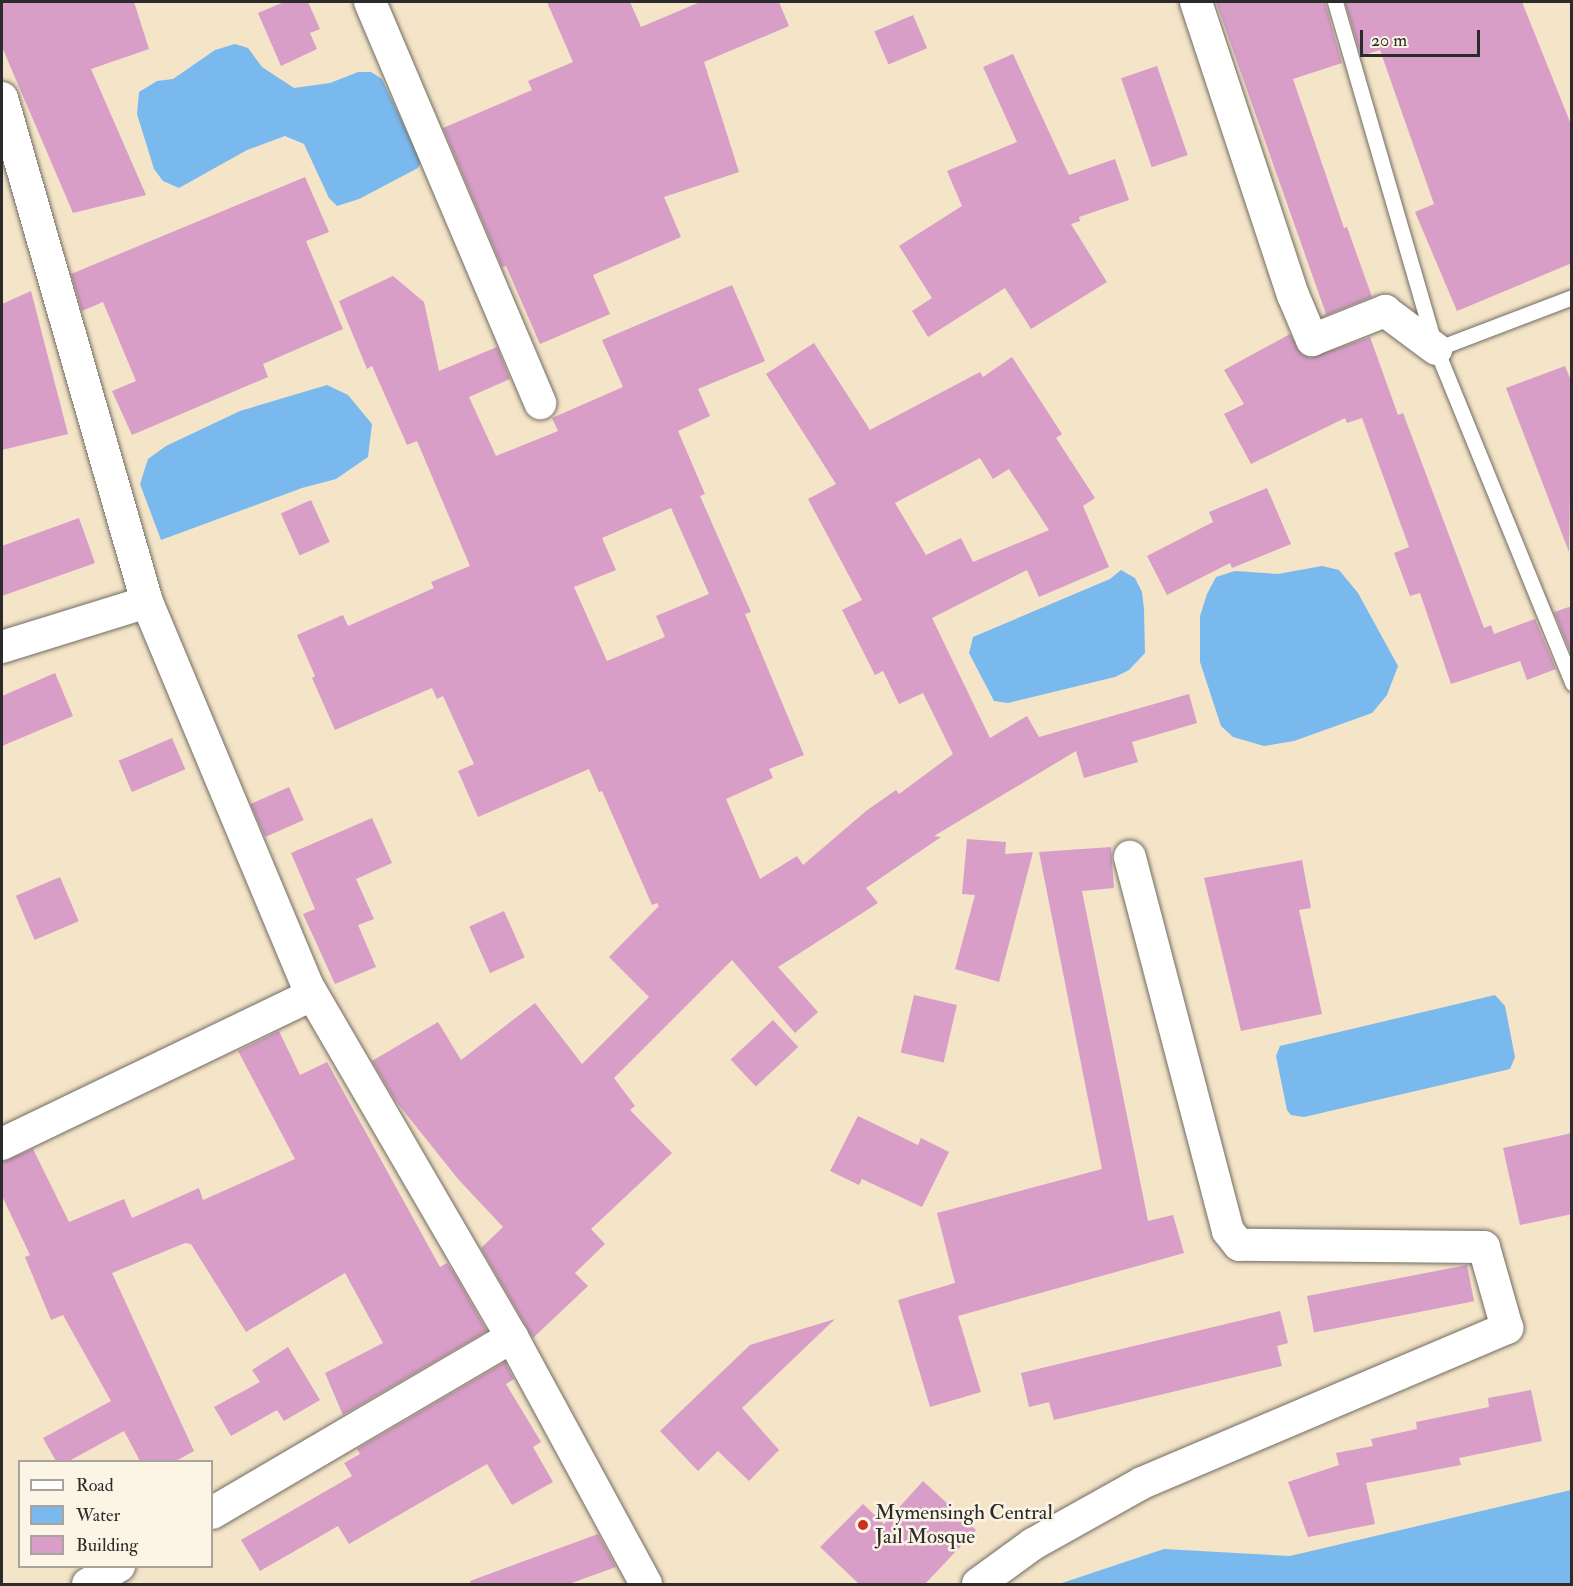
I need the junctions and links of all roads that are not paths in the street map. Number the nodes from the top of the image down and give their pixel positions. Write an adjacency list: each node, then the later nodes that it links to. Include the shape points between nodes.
1 (370, 2): 7 (street)
2 (1196, 2): 6 (street, via 1293,295 1312,340 1385,311)
3 (1335, 2): 6 (lane)
4 (2, 98): 8 (street)
5 (1572, 297): 6 (lane)
6 (1436, 349): 10 (lane)
7 (540, 403)
8 (147, 602): 9 (street); 12 (street)
9 (2, 647)
10 (1572, 682)
11 (1130, 857): 19 (street, via 1228,1231 1239,1245 1484,1247 1507,1328 1142,1484 1033,1544)
12 (312, 995): 13 (street); 14 (street)
13 (2, 1144)
14 (512, 1337): 15 (street); 18 (street)
15 (213, 1512)
16 (116, 1568): 17 (street)
17 (88, 1584)
18 (646, 1584)
19 (978, 1584)

